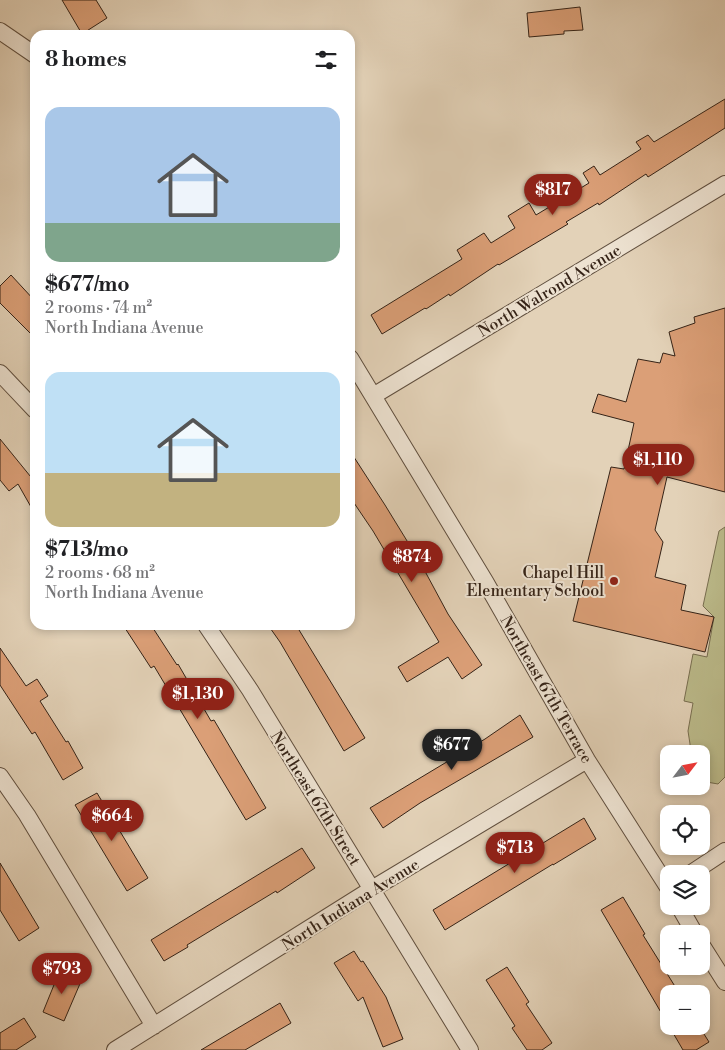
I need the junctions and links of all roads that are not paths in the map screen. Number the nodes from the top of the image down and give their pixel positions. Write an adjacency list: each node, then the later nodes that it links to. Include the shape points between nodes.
1 (0, 32): 2 (street)
2 (30, 52)
3 (725, 184): 6 (street, North Walrond Avenue)
4 (355, 366): 6 (street, Northeast 67th Terrace)
5 (0, 373): 7 (street)
6 (373, 396): 9 (street, Northeast 67th Terrace, via 486,583)
7 (30, 405)
8 (209, 630): 14 (street, Northeast 67th Street)
9 (587, 760): 13 (street, Northeast 67th Terrace); 14 (street, North Indiana Avenue)
10 (0, 776): 17 (street, via 27,814)
11 (725, 851): 12 (street)
12 (704, 865)
13 (660, 875)
14 (372, 889): 17 (street, North Indiana Avenue); 19 (street, Northeast 67th Street)
15 (710, 958): 16 (street)
16 (725, 982)
17 (154, 1026): 18 (street, North Indiana Avenue)
18 (114, 1050)
19 (470, 1050)

